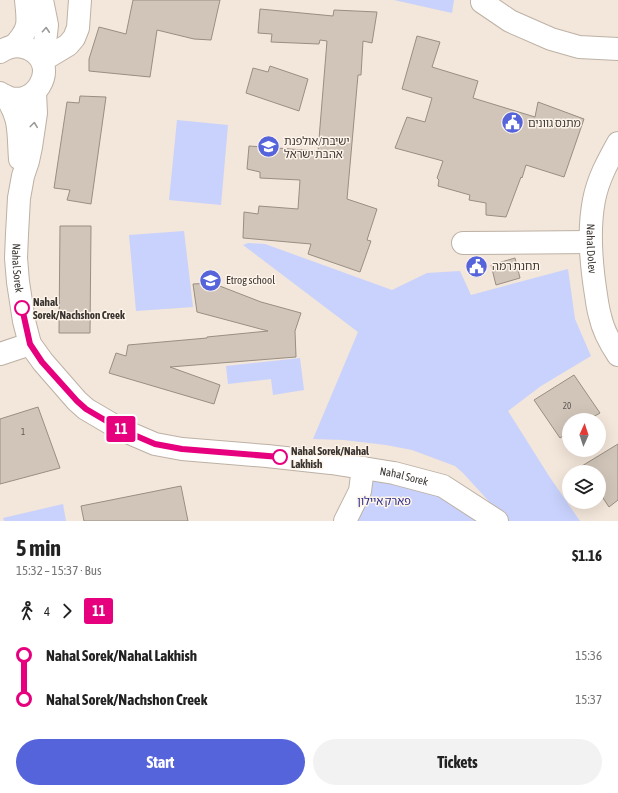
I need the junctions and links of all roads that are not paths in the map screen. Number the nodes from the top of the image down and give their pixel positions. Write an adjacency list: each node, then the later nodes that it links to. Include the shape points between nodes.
1 (26, 0): 5 (street, via 27,28 22,37)
2 (42, 0): 7 (street, one-way to 2, via 47,25)
3 (80, 0): 7 (street, via 78,28 74,38 68,45)
4 (482, 2): 6 (street, via 510,21 552,39 579,47)
5 (7, 49): 7 (street, via 25,47)
6 (618, 49)
7 (42, 60): 8 (street, via 44,77)
8 (35, 93): 9 (street, via 19,99); 11 (street, Nahal Sorek, one-way to 8, via 36,113)
9 (2, 95): 11 (street, Nahal Sorek, via 11,104 16,115)
10 (618, 143): 12 (street, Nahal Dolev, via 601,177 594,199)
11 (23, 176): 14 (street, Nahal Sorek, via 18,220 17,266)
12 (590, 242): 13 (street); 16 (street, Nahal Dolev, via 600,316)
13 (462, 243)
14 (30, 344): 15 (street); 17 (street, Nahal Sorek, via 42,362 86,409 120,429 155,444)
15 (0, 354)
16 (618, 355)
17 (363, 468): 18 (street, via 360,491); 19 (street, Nahal Sorek, via 443,486)
18 (345, 521)
19 (497, 521)

